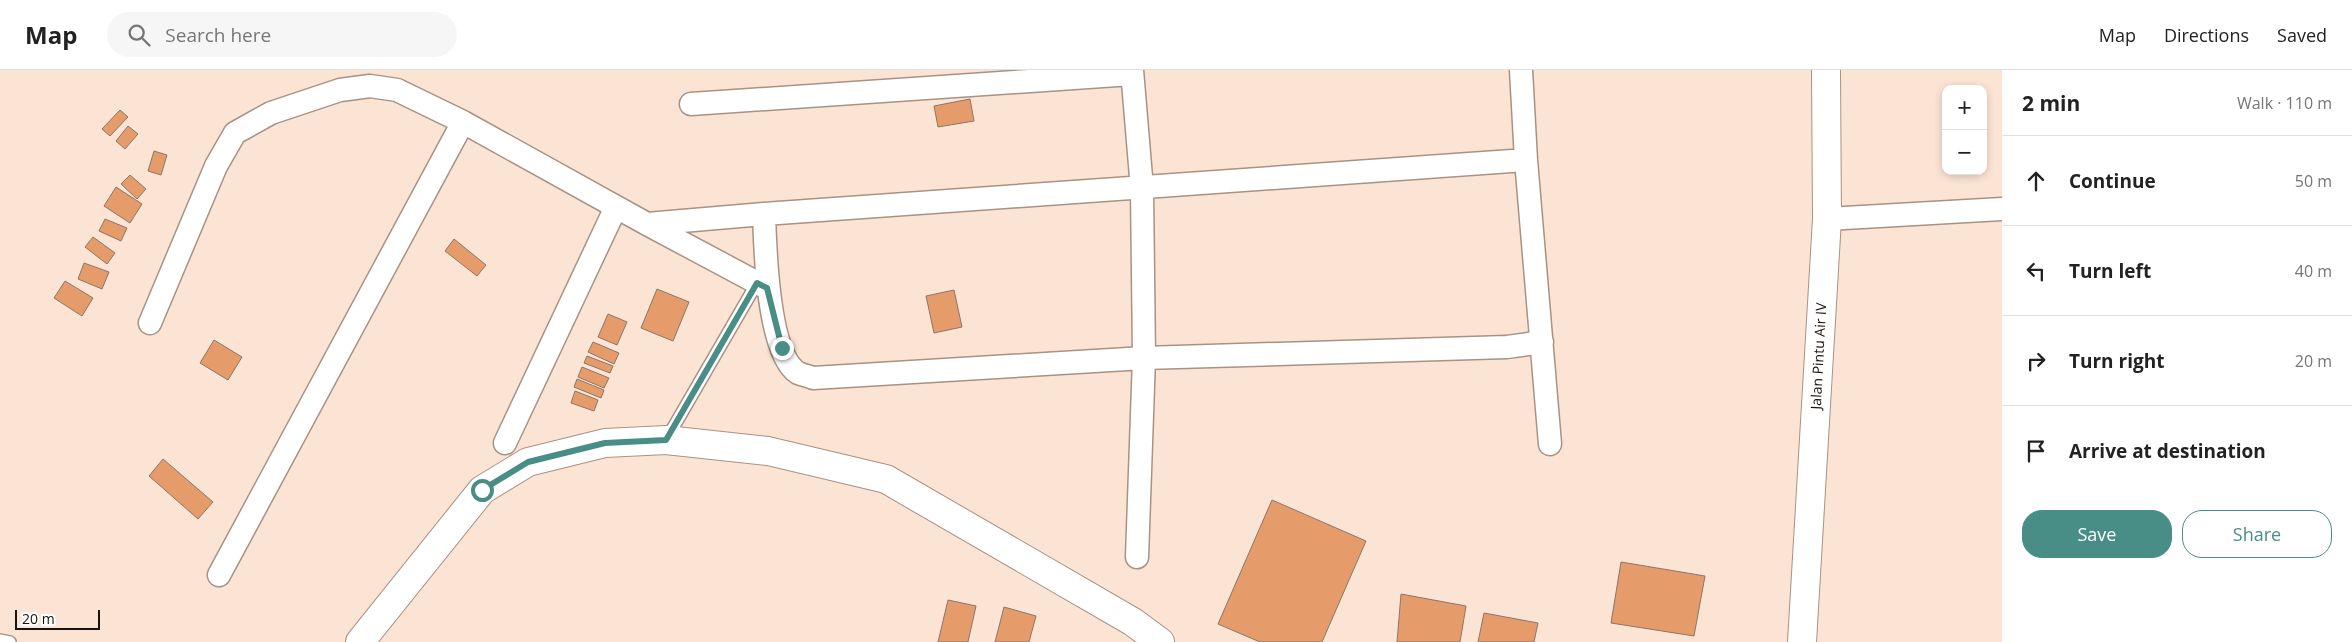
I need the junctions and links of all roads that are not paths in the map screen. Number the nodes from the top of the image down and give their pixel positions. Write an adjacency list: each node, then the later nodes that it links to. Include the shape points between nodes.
1 (1521, 70): 6 (street)
2 (1826, 70): 11 (main road, Jalan Pintu Air IV)
3 (1132, 72): 4 (street); 7 (street)
4 (691, 104)
5 (463, 122): 8 (street); 14 (street, via 397,90 370,86 340,90 271,113 235,133 216,166); 21 (street)
6 (1526, 160): 7 (street); 15 (street)
7 (1142, 189): 10 (street); 16 (street)
8 (616, 207): 12 (street); 18 (street)
9 (2002, 209): 11 (street)
10 (764, 214): 12 (street); 13 (street)
11 (1826, 218): 26 (main road, Jalan Pintu Air IV)
12 (647, 224): 13 (street)
13 (762, 285): 16 (street, via 789,363 798,373 813,378); 17 (lane)
14 (150, 323)
15 (1542, 342): 16 (street, via 1497,348); 19 (street)
16 (1144, 358): 20 (street)
17 (666, 440): 24 (main road, via 605,443 528,462 482,490); 25 (main road, via 768,451 886,479 1133,622)
18 (505, 443)
19 (1550, 444)
20 (1136, 558)
21 (219, 575)
22 (0, 640): 23 (lane)
23 (10, 642)
24 (360, 642)
25 (1160, 642)
26 (1802, 642)

